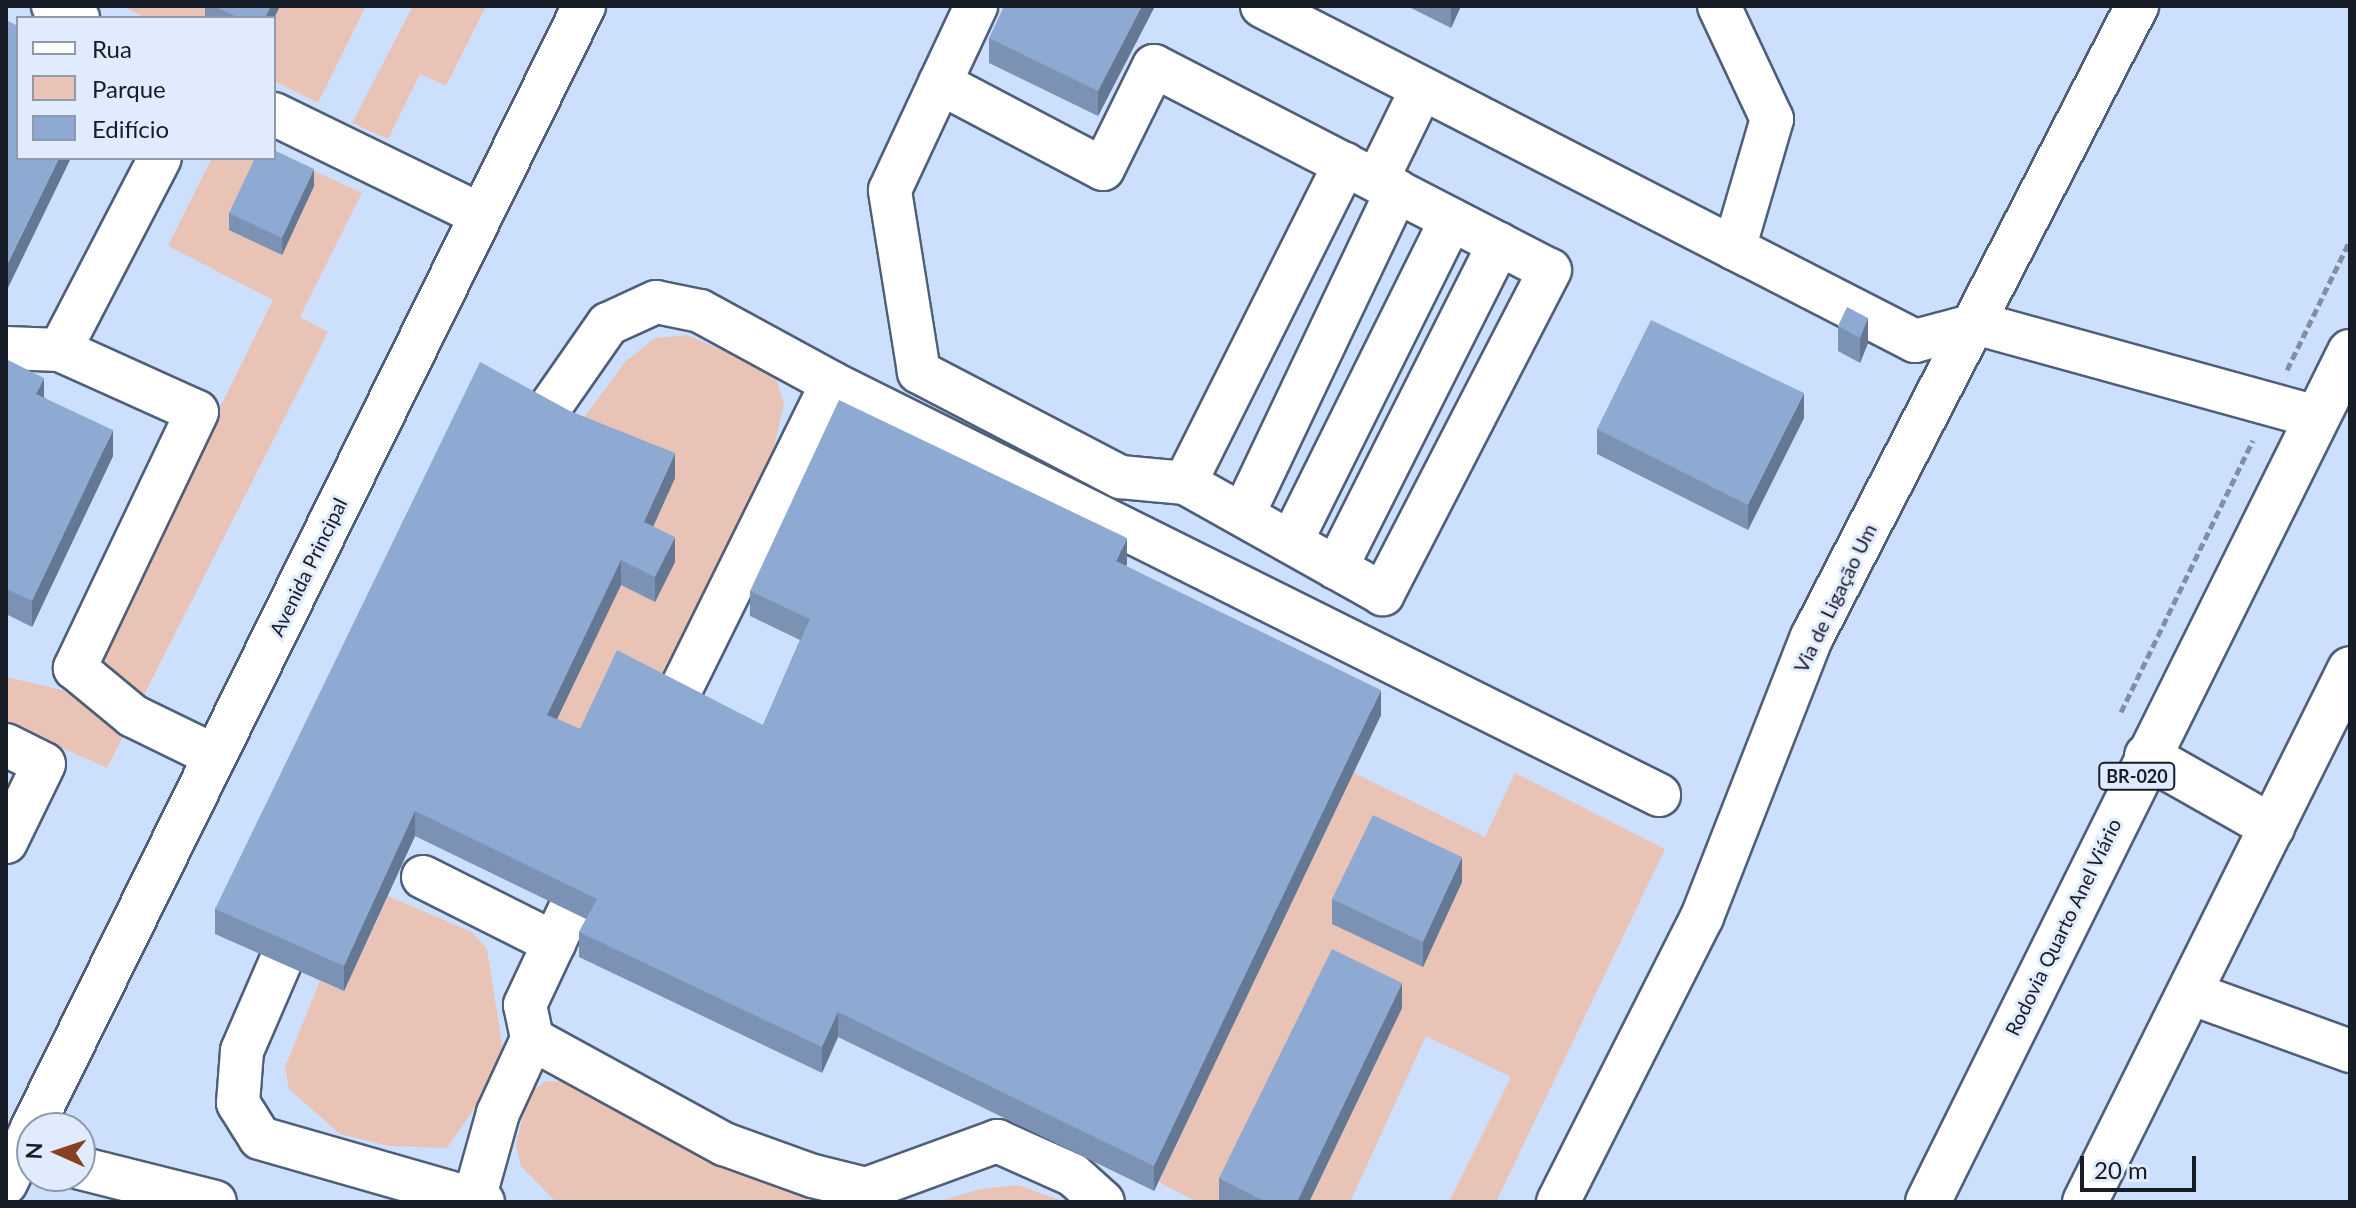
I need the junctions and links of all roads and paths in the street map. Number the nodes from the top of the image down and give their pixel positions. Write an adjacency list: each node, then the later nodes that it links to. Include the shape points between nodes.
1 (53, 6): 7 (street)
2 (584, 6): 13 (street, Avenida Principal)
3 (976, 6): 8 (street)
4 (1262, 6): 9 (street)
5 (1719, 6): 16 (street, via 1772,119)
6 (2137, 6): 17 (street, Via de Ligação Um)
7 (74, 16)
8 (940, 83): 12 (street, via 1103,169 1154,66); 24 (street, via 890,190 919,372 1120,477)
9 (1422, 88): 12 (street); 16 (street)
10 (276, 115): 13 (street)
11 (159, 160): 19 (street)
12 (1373, 179): 14 (street); 24 (street); 25 (street)
13 (481, 215): 31 (street, Avenida Principal)
14 (1451, 219): 15 (street); 26 (street)
15 (1499, 244): 27 (street); 27 (street, via 1550,270 1383,594)
16 (1734, 249): 17 (street, via 1915,341)
17 (1979, 324): 22 (street); 46 (street, Via de Ligação Um, via 1812,637 1702,917)
18 (6, 348): 19 (street)
19 (60, 350): 31 (street, via 197,412 75,668 133,716)
20 (2350, 352): 22 (highway, Rodovia Quarto Anel Viário / BR-020)
21 (832, 383): 23 (street, via 700,311 656,302 608,324); 29 (street); 33 (street)
22 (2334, 418): 32 (highway, Rodovia Quarto Anel Viário / BR-020)
23 (541, 420)
24 (1185, 483): 25 (street)
25 (1243, 515): 26 (street)
26 (1291, 542): 27 (street)
27 (1336, 568)
28 (2350, 669): 34 (highway)
29 (673, 705)
30 (6, 745): 35 (street, via 44,764)
31 (215, 756): 41 (street, Avenida Principal)
32 (2147, 756): 34 (highway); 47 (highway, Rodovia Quarto Anel Viário / BR-020)
33 (1659, 795)
34 (2272, 827): 38 (highway)
35 (6, 842)
36 (423, 877): 39 (street, via 561,927 525,1005)
37 (280, 963): 43 (street, via 242,1051 238,1103 260,1138)
38 (2190, 993): 40 (street); 48 (highway)
39 (532, 1039): 43 (street, via 498,1113); 45 (street, via 724,1144 813,1176 866,1189 997,1141 1073,1175)
40 (2350, 1051)
41 (40, 1112)
42 (96, 1172): 44 (street)
43 (478, 1201)
44 (215, 1202)
45 (1103, 1202)
46 (1558, 1202)
47 (1928, 1202)
48 (2085, 1202)

